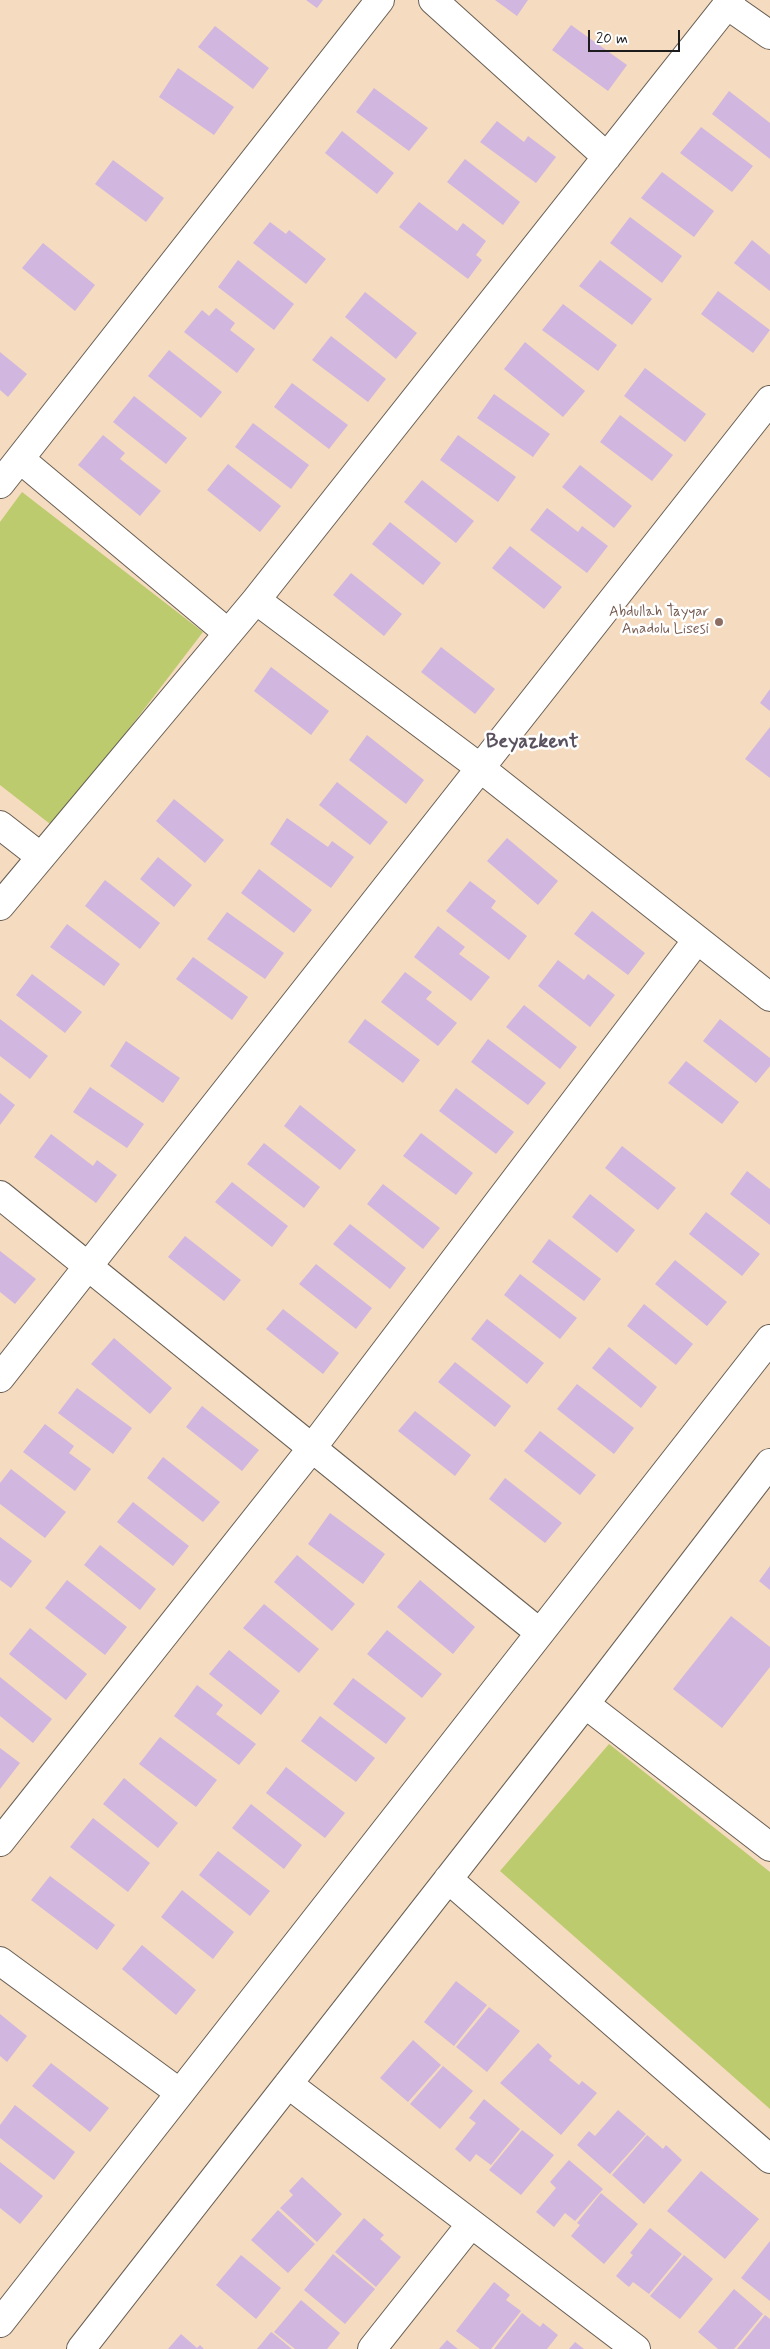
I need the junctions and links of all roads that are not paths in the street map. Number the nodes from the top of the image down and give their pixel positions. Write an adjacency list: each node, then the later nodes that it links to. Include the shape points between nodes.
1 (380, 0): 7 (street)
2 (433, 0): 5 (street)
3 (729, 3): 4 (street); 5 (street)
4 (770, 35)
5 (607, 158): 9 (street)
6 (770, 400): 11 (street)
7 (20, 459): 8 (street); 10 (street)
8 (0, 484)
9 (256, 600): 10 (street); 11 (street)
10 (228, 633): 13 (street)
11 (479, 767): 15 (street); 18 (street)
12 (0, 826): 13 (street)
13 (41, 857): 14 (street)
14 (0, 906)
15 (697, 940): 16 (street); 21 (street)
16 (770, 997)
17 (0, 1195): 18 (street)
18 (88, 1266): 20 (street); 21 (street)
19 (770, 1339): 23 (street)
20 (0, 1378)
21 (312, 1448): 23 (street); 25 (street)
22 (770, 1463): 24 (street)
23 (540, 1633): 30 (street)
24 (585, 1704): 26 (street); 27 (street)
25 (0, 1842)
26 (770, 1847)
27 (448, 1879): 29 (street); 31 (street)
28 (0, 1961): 30 (street)
29 (288, 2084): 32 (street); 34 (street)
30 (180, 2093): 33 (street)
31 (770, 2159)
32 (472, 2224): 35 (street); 36 (street)
33 (0, 2323)
34 (81, 2349)
35 (372, 2349)
36 (636, 2349)

